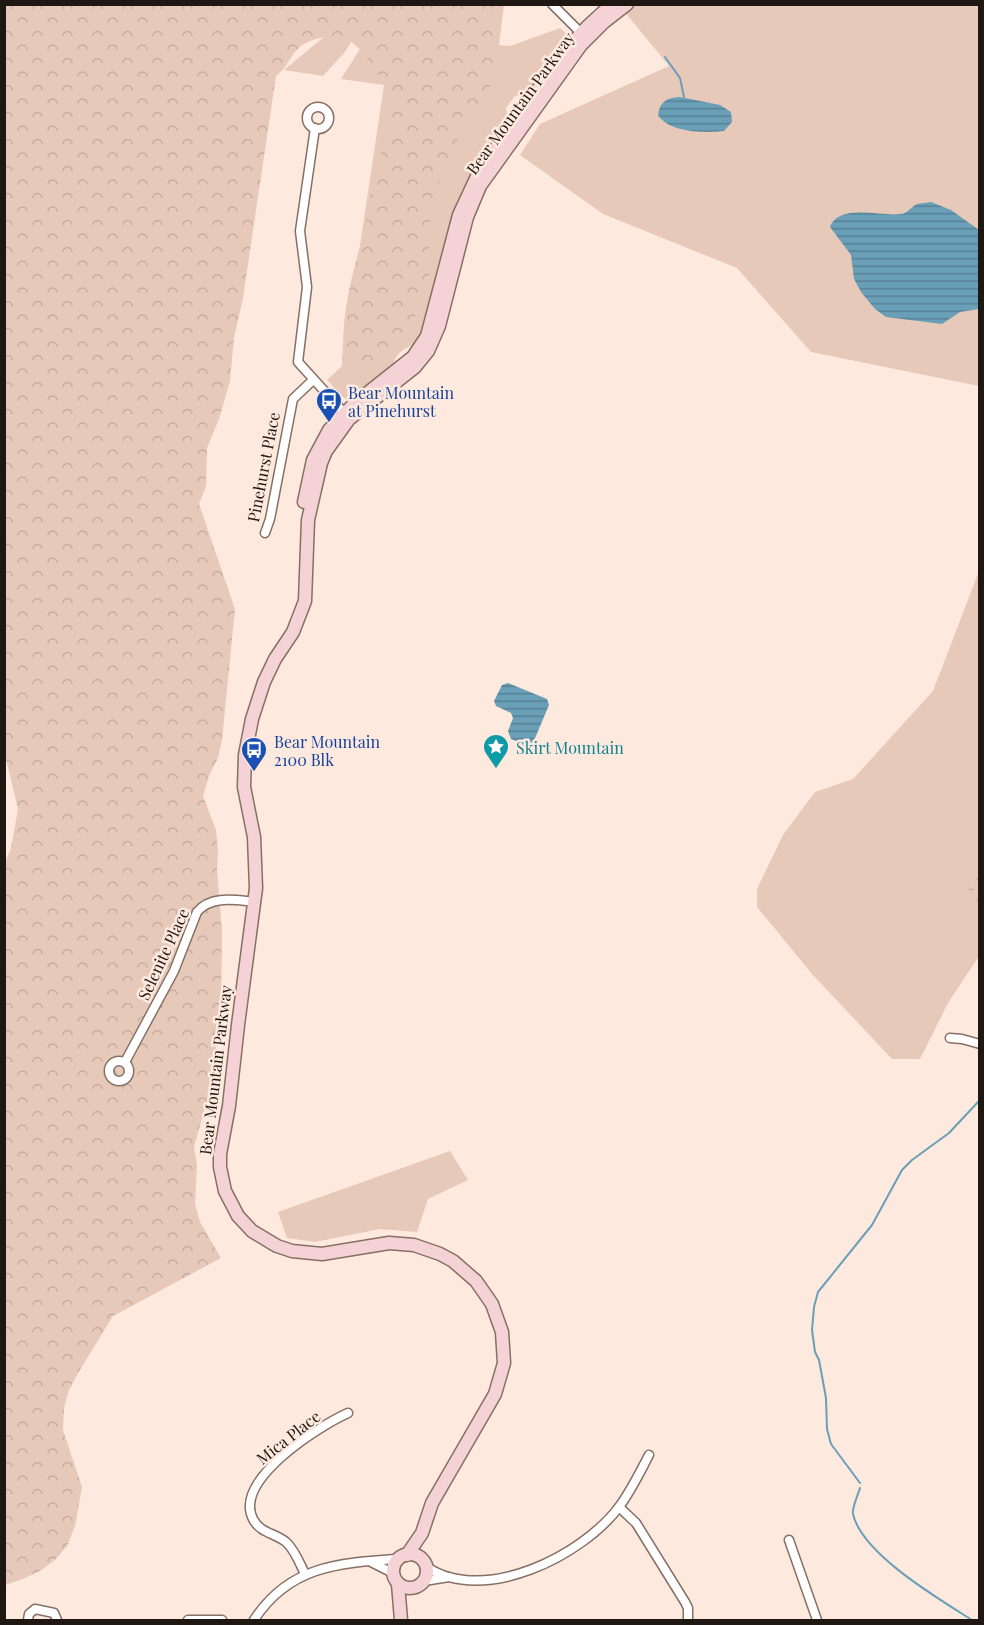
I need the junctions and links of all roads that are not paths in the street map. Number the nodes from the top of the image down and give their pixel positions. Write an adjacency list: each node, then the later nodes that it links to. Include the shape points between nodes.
1 (552, 4): 4 (street)
2 (612, 4): 4 (street, Bear Mountain Parkway)
3 (627, 4): 4 (street, Bear Mountain Parkway)
4 (584, 36): 7 (street, Bear Mountain Parkway, via 512,124 468,191 421,347)
5 (315, 128): 6 (street, via 300,231 307,287 297,357)
6 (313, 380): 7 (street); 8 (street, Pinehurst Place, via 293,399)
7 (346, 416): 9 (street, Bear Mountain Parkway, via 329,430 318,449 306,487 300,543 300,614 264,682 245,755 244,787 256,855)
8 (265, 534)
9 (255, 902): 12 (street, Selenite Place, via 231,899 201,907 174,971); 16 (street, Bear Mountain Parkway, via 220,1154 222,1178 231,1205 252,1231 292,1251 322,1254 389,1243 414,1245 440,1254 476,1281 492,1304 502,1332 504,1363 495,1394 432,1503)
10 (950, 1038): 11 (street)
11 (980, 1044)
12 (125, 1062)
13 (348, 1413): 21 (street, Mica Place, via 326,1424 269,1468 251,1498 249,1507 257,1525 286,1542)
14 (649, 1455): 15 (street)
15 (619, 1507): 22 (street, via 581,1543 545,1564 493,1578); 32 (street, via 636,1523 685,1602)
16 (422, 1533): 18 (street, Bear Mountain Parkway); 20 (street, Bear Mountain Parkway)
17 (789, 1540): 33 (street)
18 (402, 1557): 19 (street); 20 (street, via 412,1554); 23 (street, via 394,1565)
19 (371, 1562): 21 (street, via 315,1569); 23 (street)
20 (424, 1563): 22 (street); 24 (street)
21 (305, 1574): 31 (street, via 279,1591)
22 (449, 1577): 24 (street)
23 (396, 1579): 25 (street); 26 (street)
24 (424, 1581): 25 (street)
25 (413, 1588): 26 (street)
26 (401, 1615)
27 (28, 1620): 28 (street, via 35,1609 54,1613)
28 (57, 1620)
29 (188, 1620): 30 (street)
30 (222, 1620)
31 (254, 1620)
32 (688, 1620)
33 (817, 1620)

